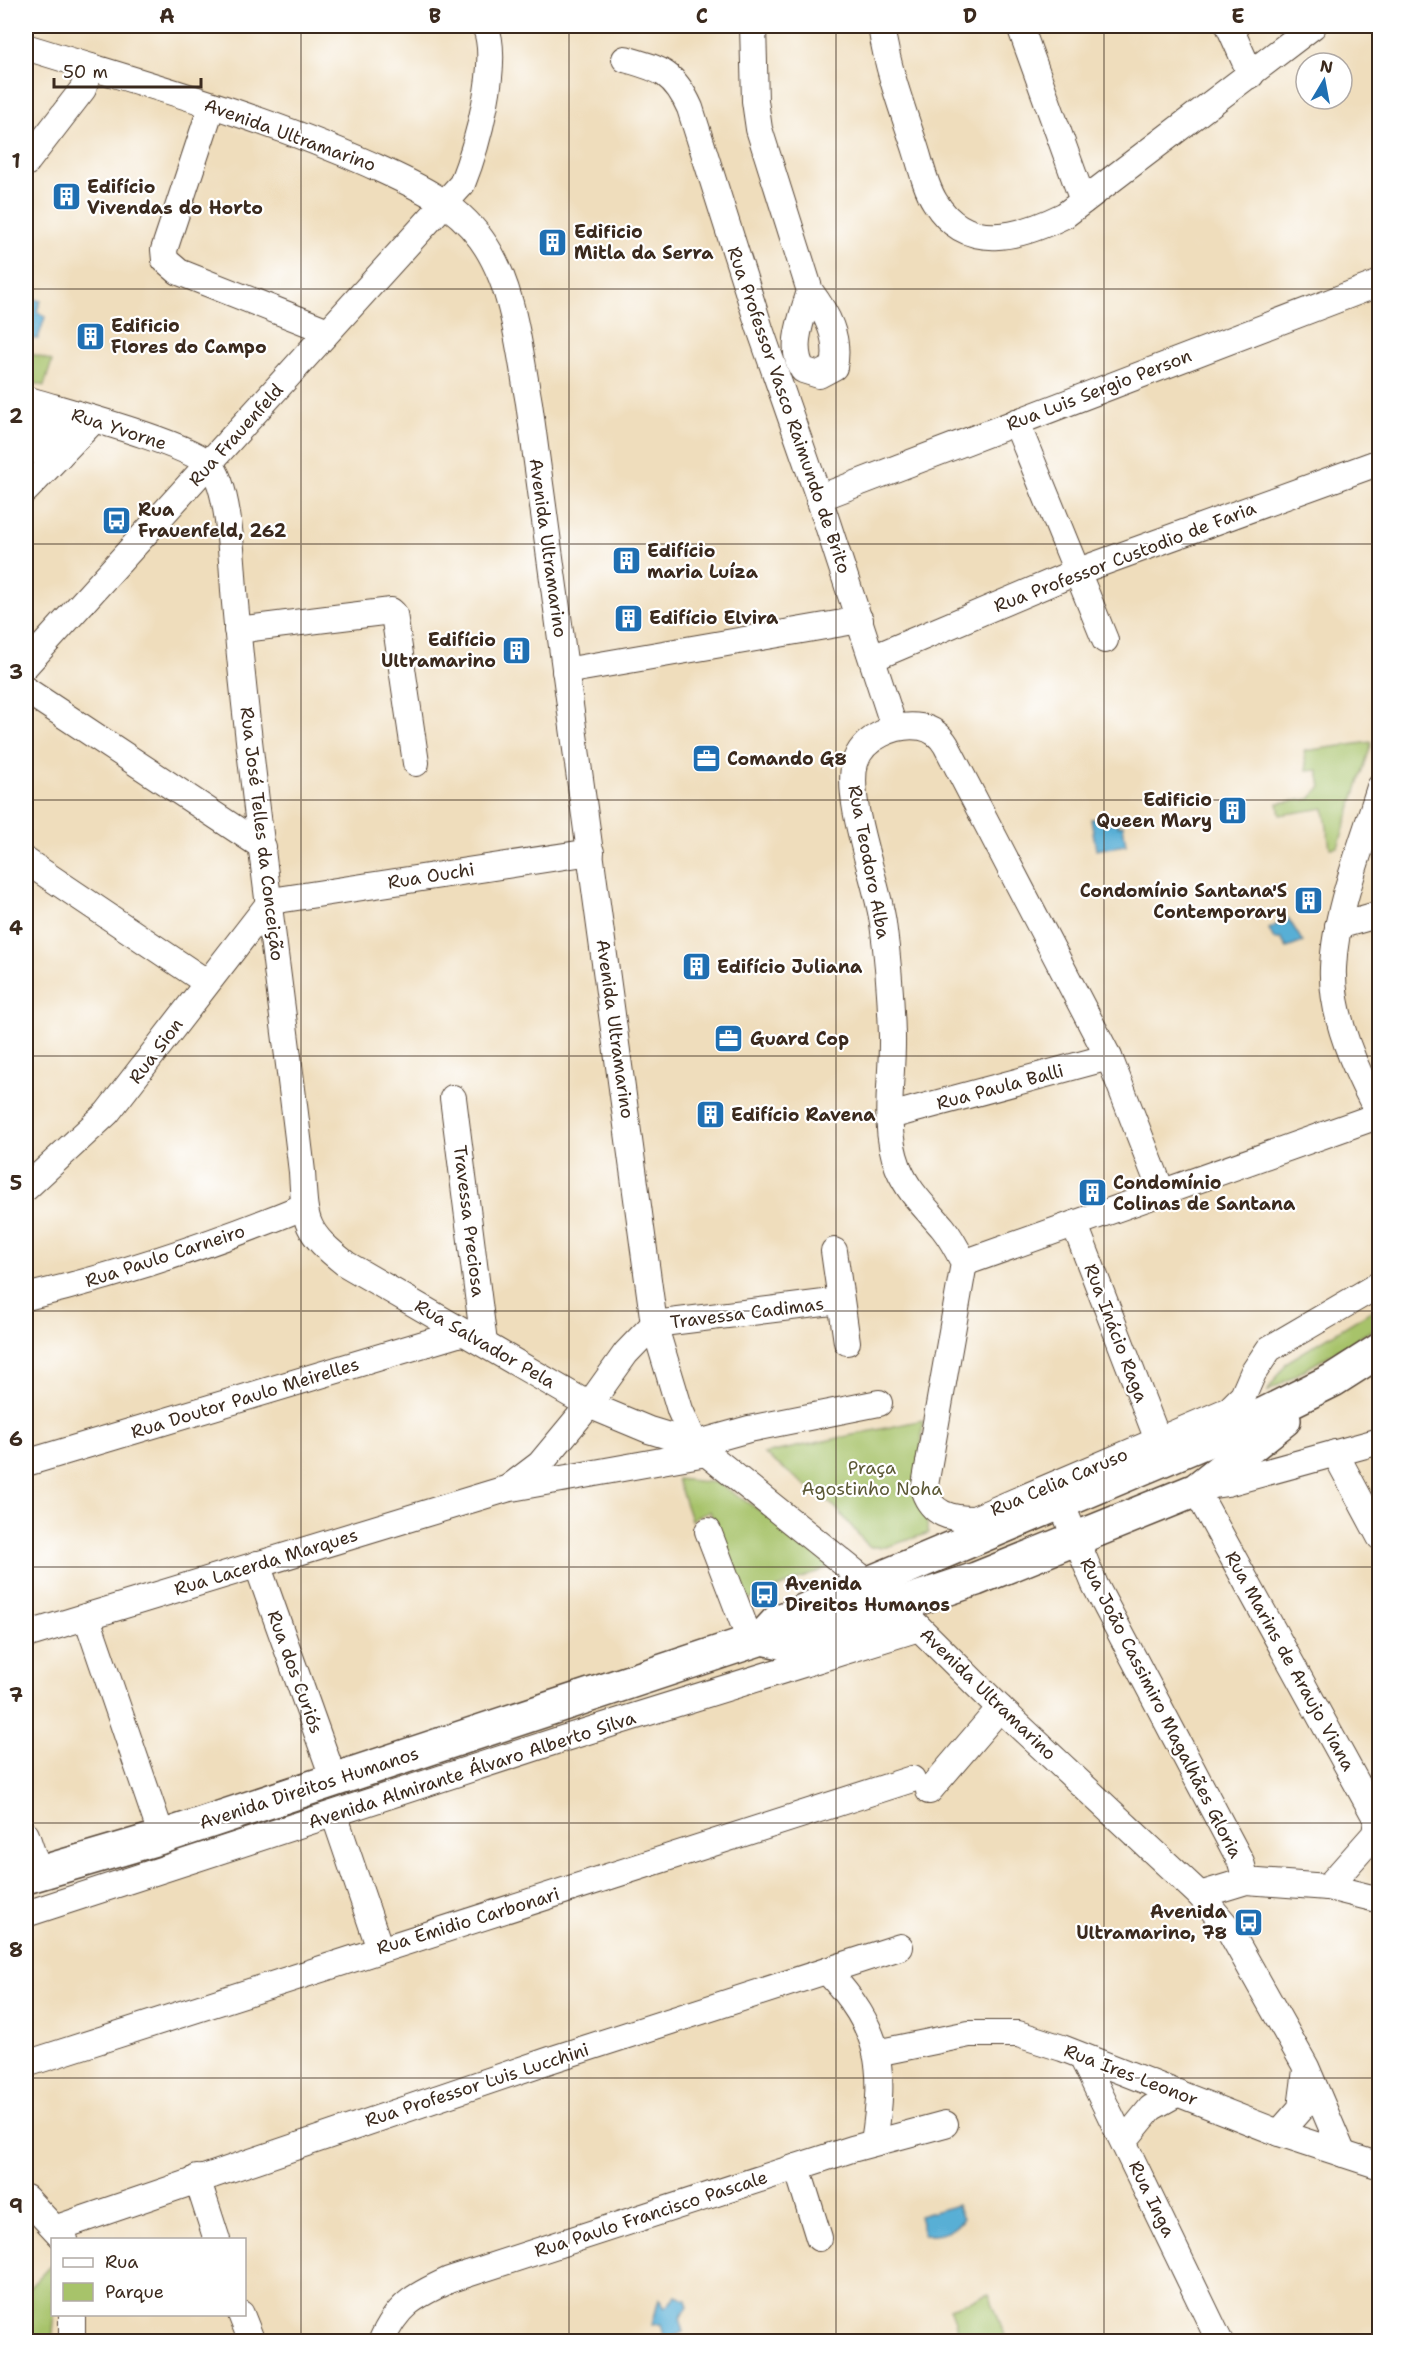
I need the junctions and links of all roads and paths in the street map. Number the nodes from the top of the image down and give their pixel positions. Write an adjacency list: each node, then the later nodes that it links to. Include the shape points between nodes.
1 (485, 26): 14 (street, Rua Frauenfeld, via 490,46 476,145 462,184)
2 (753, 26): 16 (street, via 759,129)
3 (881, 26): 13 (street, via 888,68 933,201 949,221 975,235 1005,238 1037,229)
4 (1020, 26): 13 (street)
5 (1229, 26): 10 (street)
6 (1314, 26): 10 (street)
7 (26, 47): 9 (street, Avenida Ultramarino)
8 (625, 59): 27 (street, Rua Professor Vasco Raimundo de Brito, via 659,69 682,91)
9 (90, 67): 11 (street, Avenida Ultramarino); 12 (street, via 83,89)
10 (1251, 75): 13 (street)
11 (212, 105): 14 (street, Avenida Ultramarino, via 345,153); 17 (street, via 164,250 168,265)
12 (26, 163)
13 (1083, 201)
14 (446, 203): 17 (street, Rua Frauenfeld); 34 (street, Avenida Ultramarino, via 468,222 500,270 528,403)
15 (1380, 283): 21 (street, Rua Luis Sergio Person)
16 (810, 291)
17 (328, 331): 25 (street, Rua Frauenfeld)
18 (26, 399): 19 (street, Rua Yvorne)
19 (94, 420): 22 (street); 25 (street, Rua Yvorne, via 185,450)
20 (26, 421): 22 (street, Rua Yvorne)
21 (1016, 422): 27 (street, Rua Luis Sergio Person); 28 (street)
22 (67, 447): 23 (street); 26 (street)
23 (26, 448)
24 (1380, 462): 28 (street, Rua Professor Custodio de Faria)
25 (210, 465): 30 (street, Rua José Telles da Conceição, via 226,508); 33 (street, Rua Frauenfeld)
26 (26, 490)
27 (819, 498): 29 (street, Rua Professor Vasco Raimundo de Brito)
28 (1076, 572): 31 (street); 32 (street, Rua Professor Custodio de Faria)
29 (860, 620): 32 (street, Rua Professor Vasco Raimundo de Brito); 34 (street)
30 (237, 630): 37 (street, via 391,611); 39 (street, Rua José Telles da Conceição)
31 (1105, 640)
32 (873, 658): 36 (street, Rua Professor Vasco Raimundo de Brito)
33 (26, 665)
34 (565, 671): 40 (street, Avenida Ultramarino)
35 (26, 690): 39 (street)
36 (894, 727): 46 (street, via 925,728 943,739); 49 (street, Rua Teodoro Alba, via 860,751 853,778 883,923 892,1036)
37 (416, 764)
38 (1380, 787): 44 (street)
39 (263, 847): 42 (street, Rua José Telles da Conceição)
40 (591, 852): 42 (street, Rua Ouchi); 59 (street, Avenida Ultramarino)
41 (28, 868): 45 (street)
42 (271, 901): 45 (street, Rua Sion); 52 (street, Rua José Telles da Conceição)
43 (1380, 914): 44 (street)
44 (1338, 926): 48 (street, via 1333,971 1340,1015 1362,1084)
45 (206, 982): 50 (street, Rua Sion, via 107,1113)
46 (1109, 1057): 49 (street, Rua Paula Balli); 51 (street)
47 (453, 1098): 60 (street, Travessa Preciosa)
48 (1379, 1115): 51 (street)
49 (890, 1116): 55 (street, Rua Teodoro Alba, via 898,1166 919,1202 944,1228)
50 (26, 1188)
51 (1162, 1193): 53 (street)
52 (303, 1207): 57 (street, Rua Paulo Carneiro, via 222,1241 146,1266); 60 (street, Rua Salvador Pela, via 312,1232 346,1264)
53 (1075, 1225): 55 (street); 66 (street, Rua Inácio Raga)
54 (834, 1251): 58 (street, Travessa Cadimas)
55 (964, 1263): 66 (street, Rua Celia Caruso, via 925,1474 924,1491 933,1509 958,1519 974,1519)
56 (1380, 1284): 66 (street, Rua Celia Caruso, via 1269,1349 1243,1396 1229,1410)
57 (26, 1297)
58 (840, 1301): 59 (street, Travessa Cadimas); 61 (street, Travessa Cadimas)
59 (654, 1324): 65 (street, Rua Lacerda Marques, via 626,1353); 68 (street, Avenida Ultramarino, via 680,1410)
60 (474, 1338): 65 (street, Rua Salvador Pela); 70 (street, Rua Doutor Paulo Meirelles)
61 (847, 1342)
62 (1380, 1350): 63 (main road, Avenida Direitos Humanos)
63 (1334, 1380): 72 (main road, Avenida Direitos Humanos, via 1321,1397 1278,1424); 73 (main road, Avenida Direitos Humanos, via 1230,1431)
64 (879, 1403): 68 (street, Rua Lacerda Marques, via 749,1429)
65 (589, 1405): 68 (street, Rua Salvador Pela); 71 (street, Rua Lacerda Marques, via 540,1464)
66 (1158, 1440)
67 (1380, 1441): 69 (street)
68 (700, 1448): 71 (street, Rua Lacerda Marques); 78 (street, Avenida Ultramarino)
69 (1335, 1453): 72 (street); 75 (street)
70 (26, 1463)
71 (506, 1489): 77 (street, Rua Lacerda Marques)
72 (1198, 1489): 76 (main road, Avenida Direitos Humanos); 90 (street, Rua Marins de Araujo Viana, via 1377,1820 1375,1834)
73 (1061, 1503): 76 (street, Rua João Cassimiro Magalhães Gloria); 78 (main road, Avenida Direitos Humanos)
74 (708, 1531): 82 (street)
75 (1380, 1537)
76 (1076, 1540): 79 (main road, Avenida Direitos Humanos); 89 (street, Rua João Cassimiro Magalhães Gloria, via 1095,1585 1241,1862)
77 (257, 1564): 80 (street, Rua Lacerda Marques); 84 (street, Rua dos Curiós)
78 (870, 1583): 79 (street, Avenida Ultramarino); 82 (main road, Avenida Direitos Humanos, via 777,1622)
79 (908, 1617): 82 (main road, Avenida Direitos Humanos, via 785,1643); 83 (street, Avenida Ultramarino); 85 (street, Avenida Almirante Álvaro Alberto Silva, via 562,1739)
80 (87, 1618): 81 (street, Rua Lacerda Marques); 87 (street)
81 (26, 1635)
82 (757, 1641): 84 (main road, Avenida Direitos Humanos)
83 (1000, 1708): 91 (street, Avenida Ultramarino); 95 (street, Rua Emidio Carbonari, via 920,1785)
84 (334, 1780): 87 (main road, Avenida Direitos Humanos)
85 (334, 1814): 93 (street, Avenida Almirante Álvaro Alberto Silva); 95 (street)
86 (26, 1835): 88 (street)
87 (162, 1837): 88 (main road, Avenida Direitos Humanos)
88 (32, 1875)
89 (1246, 1881): 90 (street); 91 (street)
90 (1328, 1887): 92 (street)
91 (1200, 1895): 100 (street, Avenida Ultramarino, via 1228,1928)
92 (1380, 1900)
93 (26, 1914)
94 (900, 1947): 96 (street, Rua Professor Luis Lucchini)
95 (380, 1949): 99 (street, Rua Emidio Carbonari)
96 (827, 1971): 97 (street, via 852,1998 869,2028); 109 (street, Rua Professor Luis Lucchini)
97 (876, 2053): 98 (street, Rua Ires Leonor, via 969,2034 1003,2032); 105 (street, via 882,2093)
98 (1082, 2057): 101 (street, Rua Ires Leonor); 104 (street, Rua Inga)
99 (26, 2064)
100 (1306, 2067): 103 (street, via 1303,2102 1297,2115); 106 (street, Avenida Ultramarino)
101 (1178, 2092): 103 (street, Rua Ires Leonor); 104 (street, via 1151,2108)
102 (945, 2124): 105 (street, Rua Paulo Francisco Pascale)
103 (1279, 2133): 106 (street, Rua Ires Leonor)
104 (1124, 2141): 119 (street, Rua Inga)
105 (874, 2142): 108 (street, Rua Paulo Francisco Pascale)
106 (1343, 2154): 107 (street, Rua Ires Leonor)
107 (1380, 2166)
108 (797, 2167): 113 (street); 118 (street, Rua Paulo Francisco Pascale, via 449,2280 415,2295 399,2309)
109 (197, 2178): 111 (street, Rua Professor Luis Lucchini); 112 (street)
110 (26, 2198): 111 (street)
111 (61, 2234)
112 (216, 2238)
113 (819, 2238)
114 (72, 2316): 116 (street)
115 (242, 2316): 117 (street)
116 (72, 2342)
117 (252, 2342)
118 (381, 2342)
119 (1220, 2342)

